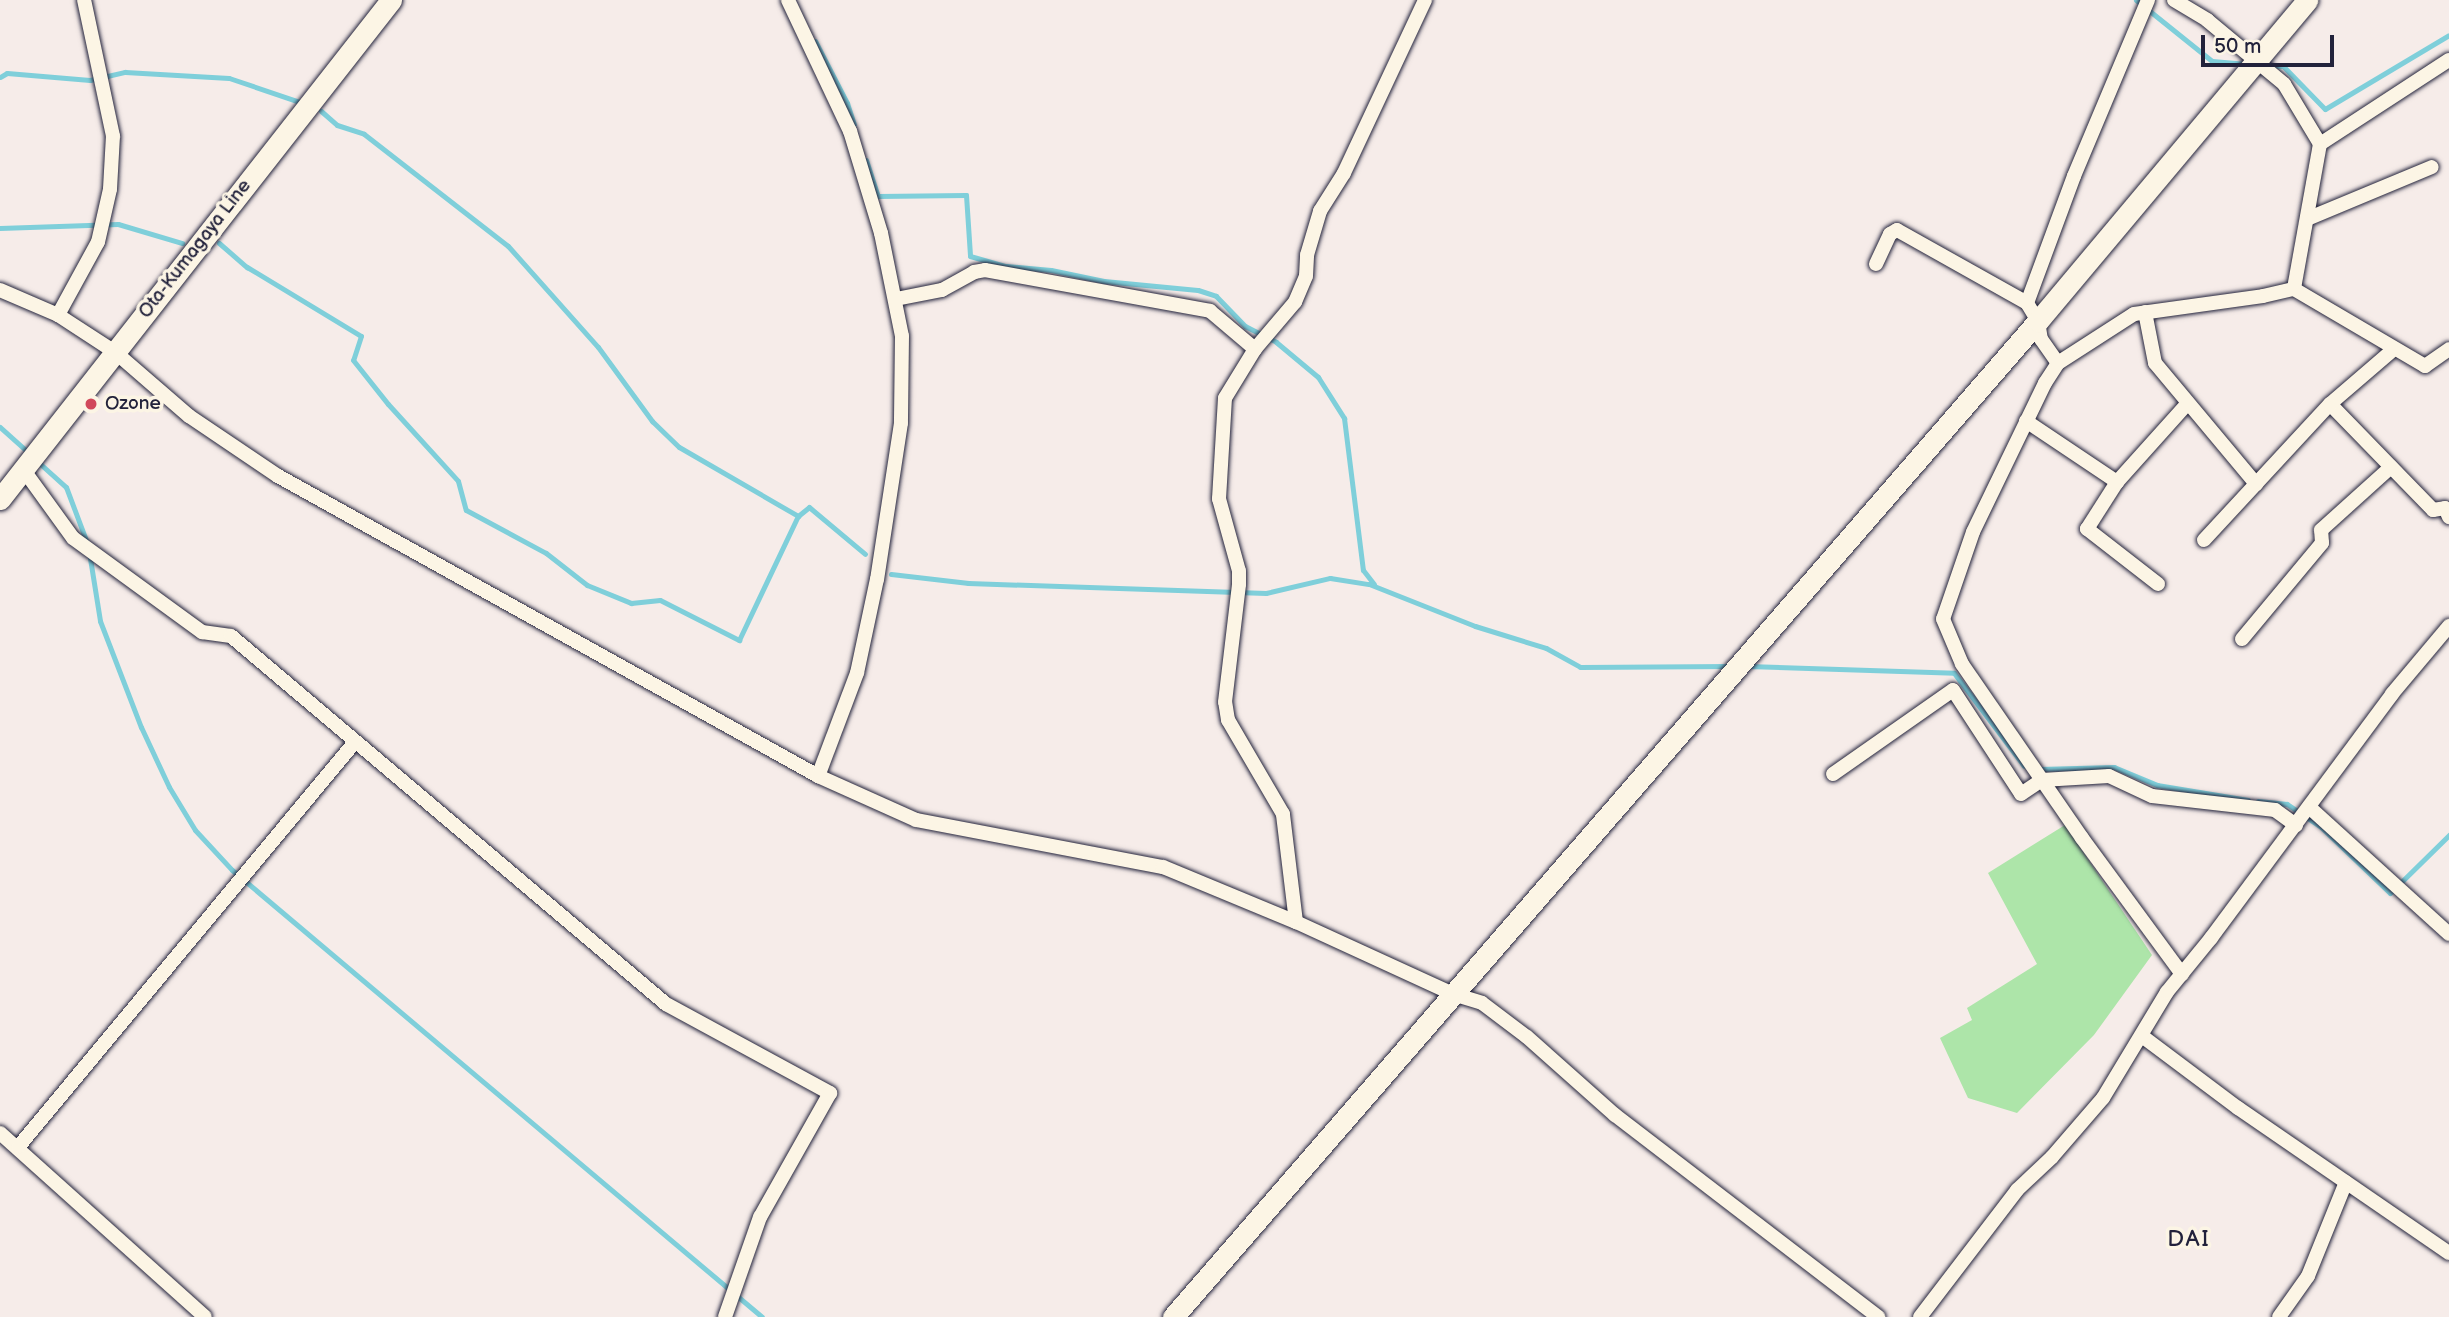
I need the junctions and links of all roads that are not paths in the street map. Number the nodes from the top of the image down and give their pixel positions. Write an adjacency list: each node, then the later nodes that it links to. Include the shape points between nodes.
1 (84, 0): 19 (street, via 113,136 110,189 99,236)
2 (391, 0): 23 (street, Ota-Kumagaya Line)
3 (788, 0): 16 (street, via 850,131)
4 (1425, 0): 20 (street, via 1344,173 1320,211 1306,276 1295,302)
5 (2148, 0): 17 (street, via 2074,176)
6 (2174, 0): 8 (street)
7 (2307, 0): 8 (street)
8 (2256, 60): 10 (street, via 2284,84); 17 (street)
9 (2449, 60): 10 (street)
10 (2320, 144): 12 (street)
11 (2432, 167): 12 (street)
12 (2307, 219): 14 (street)
13 (1876, 264): 17 (street, via 1890,234 1897,230)
14 (2294, 289): 18 (street); 21 (street)
15 (0, 290): 19 (street)
16 (896, 299): 20 (street, via 942,290 985,270 1210,311); 40 (street, via 902,336 901,423 877,579 857,673)
17 (2033, 312): 24 (street, via 2041,339); 47 (street)
18 (2146, 312): 24 (street, via 2134,314); 25 (street, via 2155,363)
19 (58, 315): 23 (street)
20 (1256, 347): 44 (street, via 1225,398 1220,458 1219,499 1239,571 1226,711 1283,814)
21 (2394, 349): 22 (street, via 2425,366); 26 (street)
22 (2449, 349)
23 (115, 352): 29 (street, Ota-Kumagaya Line); 40 (street, via 189,416 278,476)
24 (2058, 363): 27 (street)
25 (2188, 403): 30 (street); 31 (street)
26 (2330, 404): 28 (street); 31 (street)
27 (2026, 421): 30 (street); 41 (street, via 1967,545 1943,620 1962,664)
28 (2391, 467): 33 (street, via 2433,510 2445,508); 37 (street, via 2321,530 2322,543)
29 (24, 468): 32 (street, Ota-Kumagaya Line); 38 (street, via 73,538 202,632 231,636)
30 (2117, 482): 35 (street, via 2087,529)
31 (2256, 484): 34 (street)
32 (0, 499)
33 (2449, 517)
34 (2204, 540)
35 (2158, 584)
36 (2449, 626): 42 (street, via 2392,694)
37 (2242, 639)
38 (354, 743): 50 (street); 54 (street, via 666,1004 830,1093 761,1217)
39 (1833, 774): 41 (street, via 1953,690 2021,794)
40 (818, 776): 44 (street, via 916,820 1163,867)
41 (2042, 780): 43 (street, via 2109,776 2152,796 2275,810); 46 (street)
42 (2309, 808): 43 (street); 45 (street)
43 (2296, 825): 46 (street)
44 (1296, 922): 47 (street)
45 (2449, 934)
46 (2182, 974): 48 (street)
47 (1453, 994): 55 (street); 56 (street, via 1482,1003 1527,1037 1615,1115)
48 (2141, 1035): 51 (street); 57 (street, via 2103,1098 2017,1191)
49 (0, 1133): 50 (street)
50 (19, 1146): 53 (street)
51 (2346, 1182): 52 (street); 58 (street, via 2308,1276)
52 (2449, 1254)
53 (205, 1317)
54 (725, 1317)
55 (1173, 1317)
56 (1878, 1317)
57 (1920, 1317)
58 (2279, 1317)

